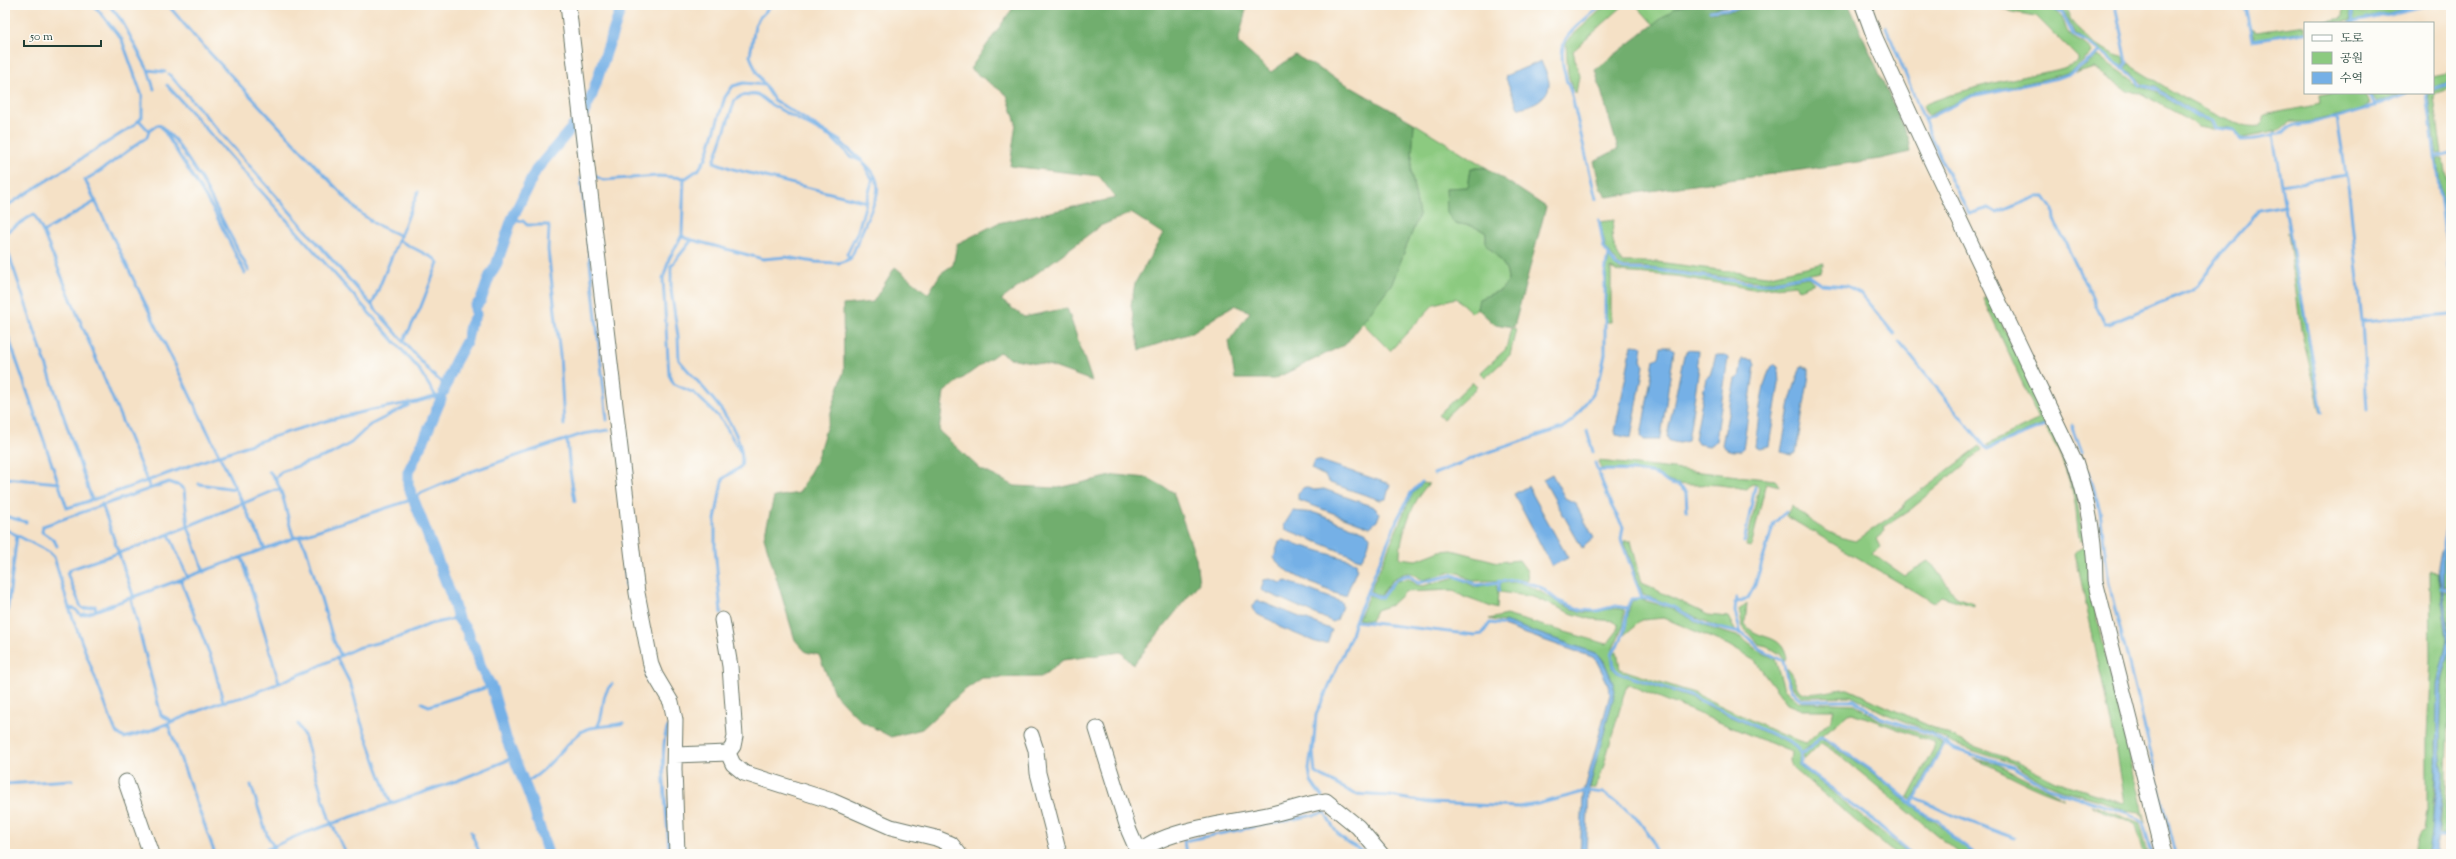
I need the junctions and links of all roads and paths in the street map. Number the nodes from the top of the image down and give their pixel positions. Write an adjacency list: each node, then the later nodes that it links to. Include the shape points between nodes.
1 (568, 5): 7 (street, via 637,593 655,675 671,702 675,720)
2 (1863, 5): 15 (street, via 1875,38 1931,160 2076,462 2086,494 2093,537 2096,581)
3 (722, 620): 6 (street, via 730,666 735,736)
4 (1097, 729): 13 (street, via 1129,831)
5 (1031, 735): 12 (street)
6 (728, 753): 7 (street); 11 (street, via 733,764 744,773 832,801 892,827 952,844)
7 (675, 755): 10 (street)
8 (126, 782): 9 (street)
9 (151, 854)
10 (677, 854)
11 (959, 854)
12 (1059, 854)
13 (1139, 854): 14 (street, via 1144,848 1160,840 1194,829 1326,801 1358,826)
14 (1381, 854)
15 (2164, 854)

